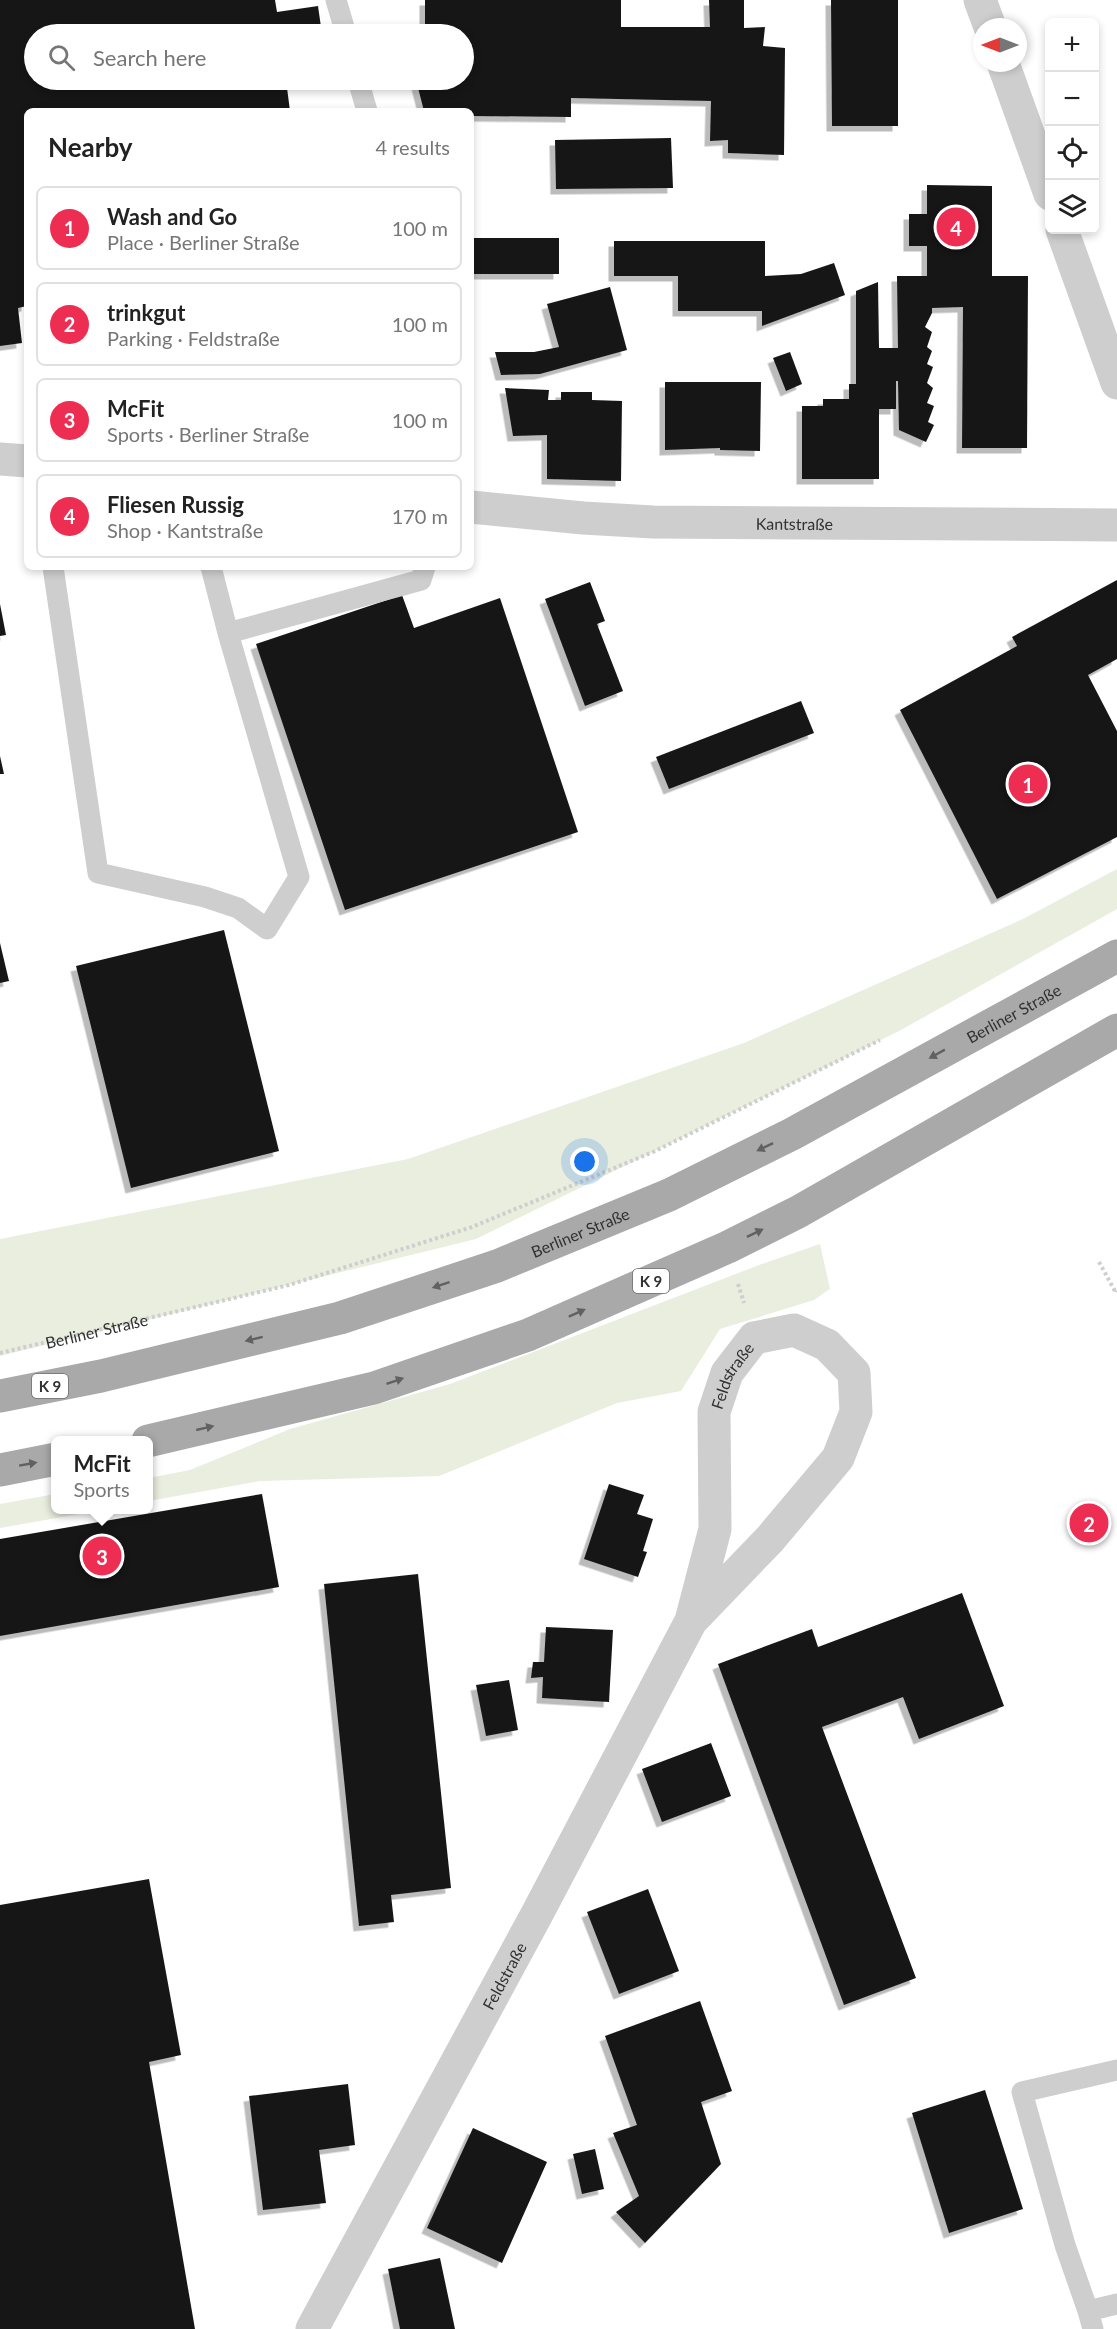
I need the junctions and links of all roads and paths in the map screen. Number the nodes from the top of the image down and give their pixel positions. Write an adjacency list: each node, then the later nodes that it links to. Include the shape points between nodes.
1 (336, 0): 4 (lane)
2 (980, 0): 3 (street)
3 (987, 18)
4 (343, 24)
5 (1006, 72): 8 (street)
6 (361, 90): 7 (lane)
7 (366, 108)
8 (1045, 180)
9 (1063, 234): 10 (street)
10 (1117, 383)
11 (0, 459): 12 (street)
12 (24, 461)
13 (474, 507): 14 (street, Kantstraße, via 653,522)
14 (1117, 525)
15 (53, 570): 18 (lane, via 98,873 205,897 238,908 267,929 299,877)
16 (212, 570): 18 (lane)
17 (424, 570): 18 (lane, via 421,580)
18 (228, 633)
19 (1117, 956): 27 (main road, Berliner Straße / K 9, one-way to 27, via 792,1134 669,1195 496,1266 340,1318)
20 (1117, 1030): 22 (main road, K 9, one-way to 20, via 798,1212)
21 (887, 1036): 26 (path, Berliner Straße, via 653,1152 472,1227 289,1285)
22 (728, 1247): 25 (path); 28 (main road, K 9, one-way to 22, via 374,1388 528,1335)
23 (1099, 1262): 24 (path)
24 (1117, 1291)
25 (754, 1338): 31 (street, Feldstraße, via 727,1372 714,1412 715,1529); 31 (street, Feldstraße, via 794,1330 827,1345 854,1372 856,1412 838,1458 770,1539)
26 (0, 1353)
27 (0, 1396)
28 (153, 1440)
29 (51, 1460): 30 (main road, one-way to 29)
30 (0, 1470)
31 (691, 1621): 35 (street, Feldstraße)
32 (1117, 2070): 34 (lane, via 1022,2092)
33 (1117, 2304): 34 (lane)
34 (1090, 2320)
35 (312, 2329)

